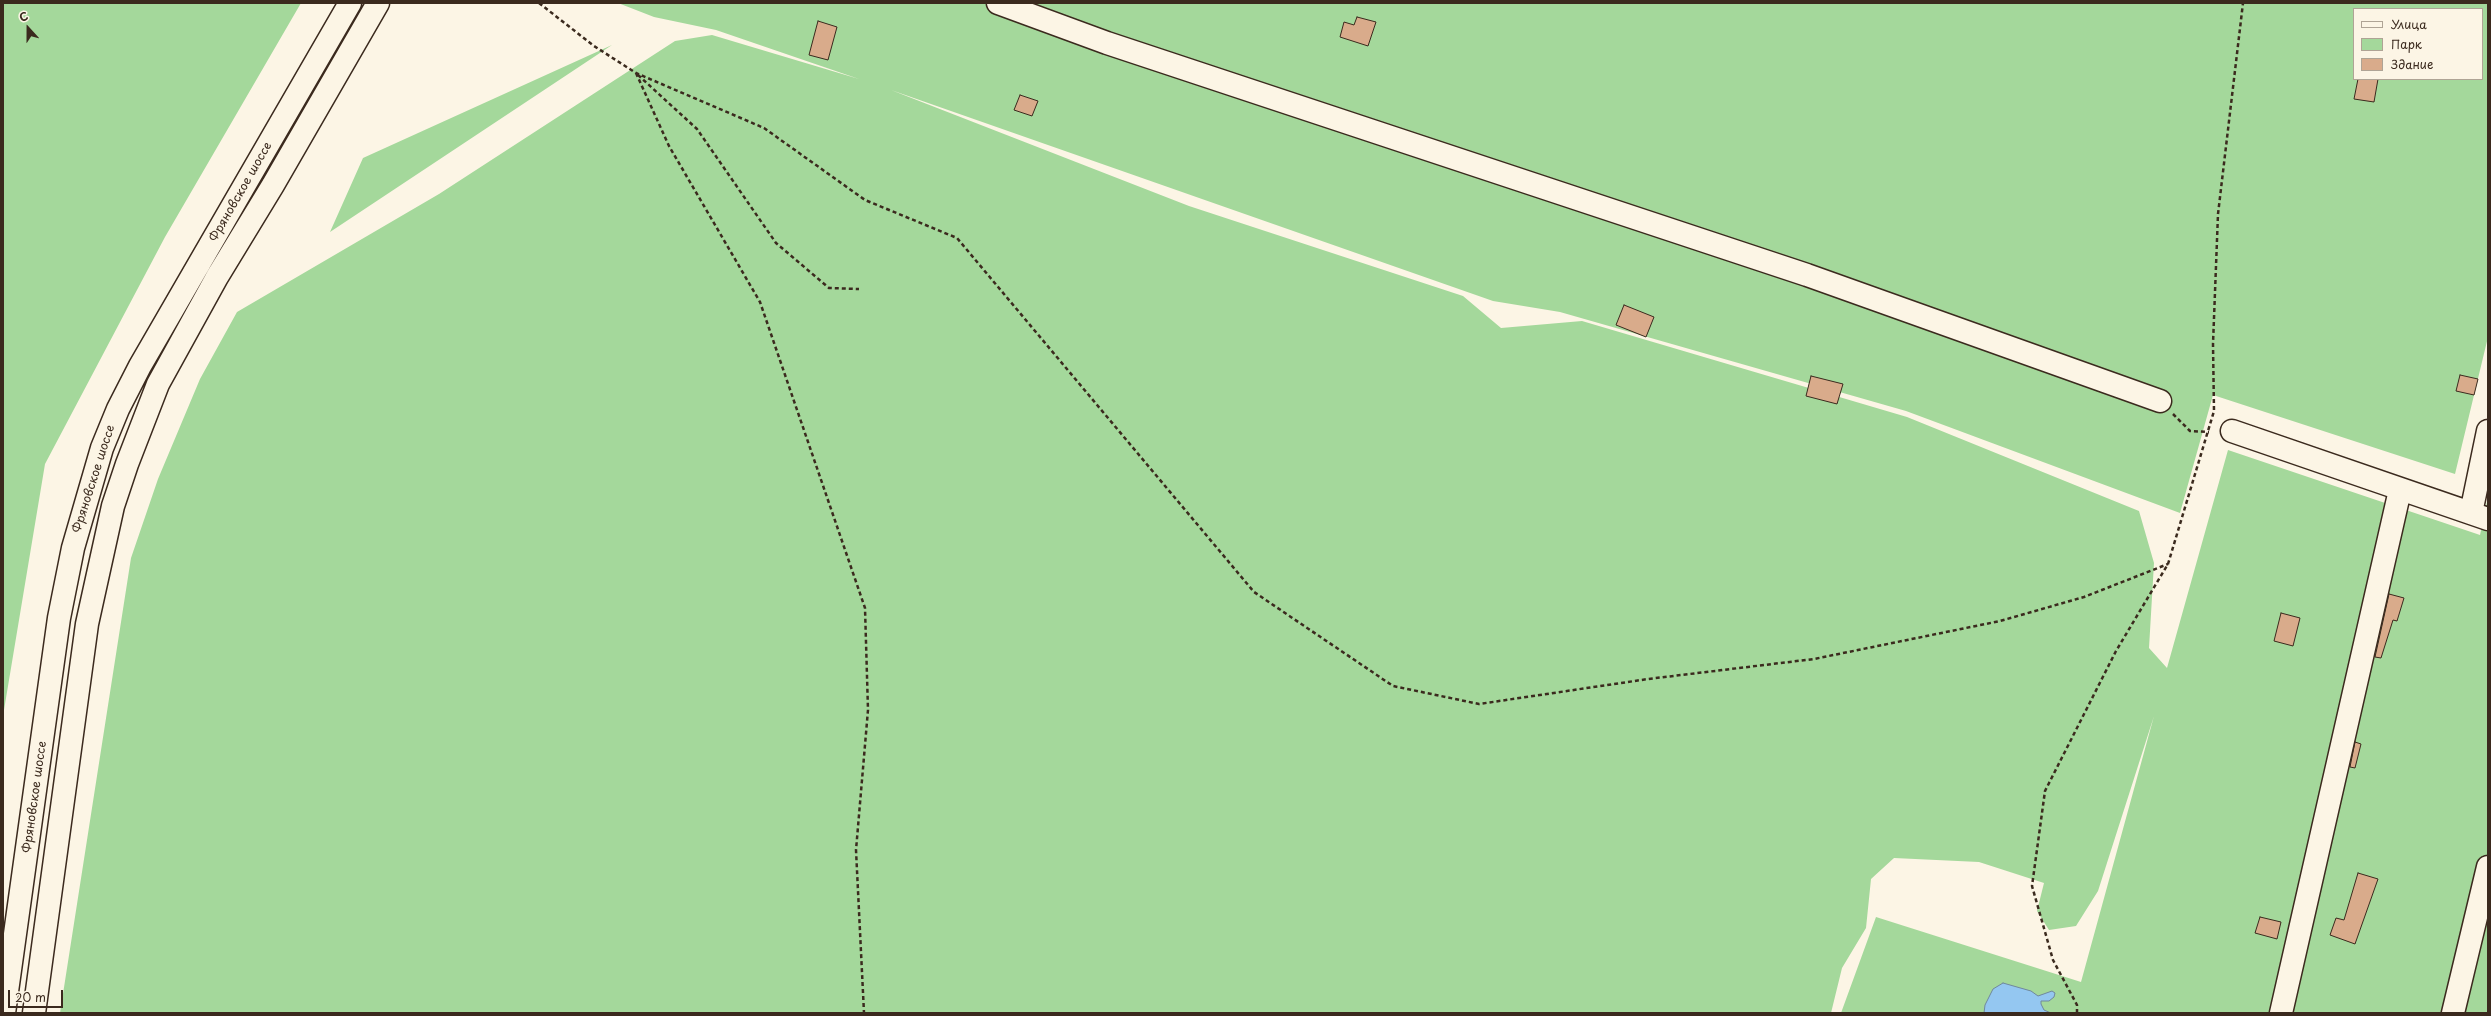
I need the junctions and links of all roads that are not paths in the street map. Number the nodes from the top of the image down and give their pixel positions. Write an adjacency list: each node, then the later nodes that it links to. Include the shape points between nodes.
1 (350, 3): 10 (main road, Фряновское шоссе, via 140,366 102,448 73,548 58,618)
2 (378, 3): 11 (main road, Фряновское шоссе, via 274,185 217,277 158,384 127,464 113,506 87,624)
3 (998, 3): 4 (main road, via 1107,43 1807,275)
4 (2160, 401)
5 (2488, 431): 8 (main road)
6 (2232, 432): 7 (main road)
7 (2400, 490): 8 (main road); 12 (main road)
8 (2479, 516)
9 (2488, 867): 13 (main road)
10 (4, 1013)
11 (34, 1013)
12 (2281, 1013)
13 (2453, 1013)

